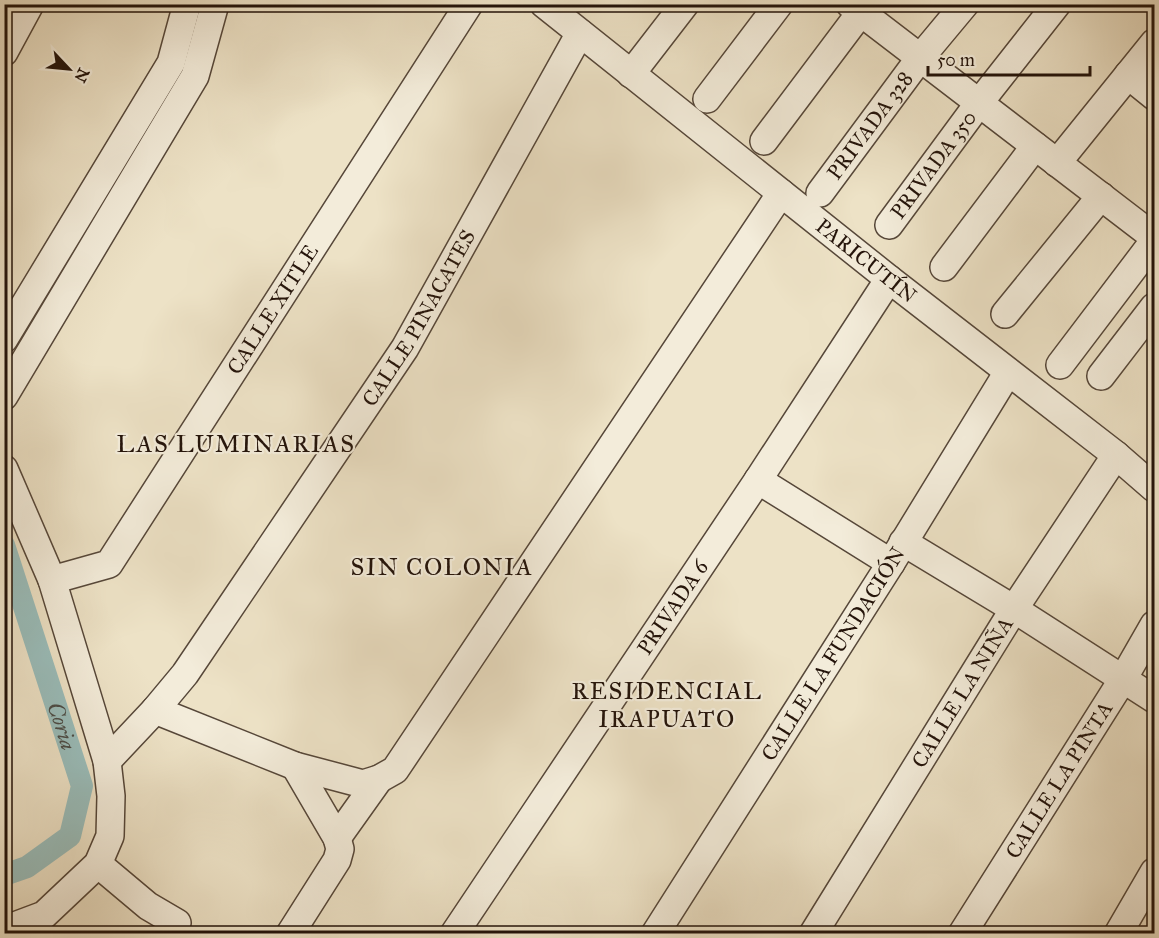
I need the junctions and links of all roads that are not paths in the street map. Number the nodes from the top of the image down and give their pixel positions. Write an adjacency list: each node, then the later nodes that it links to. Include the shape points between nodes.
1 (30, 4): 13 (street)
2 (187, 4): 32 (street, via 171,63)
3 (215, 4): 36 (street, via 195,76)
4 (469, 4): 42 (street, CALLE XITLE, via 109,564)
5 (544, 4): 11 (street, PARICUTÍN)
6 (685, 4): 15 (street)
7 (779, 4): 18 (street)
8 (965, 4): 14 (street, PRIVADA 328)
9 (1057, 4): 19 (street, PRIVADA 350)
10 (859, 7): 14 (street); 20 (street)
11 (580, 33): 15 (street, PARICUTÍN); 47 (street, CALLE PINACATES, via 405,348 185,674)
12 (1155, 43): 16 (street)
13 (4, 52)
14 (920, 58): 19 (street); 24 (street, PRIVADA 328)
15 (632, 74): 23 (street, PARICUTÍN)
16 (1128, 75): 17 (street); 22 (street)
17 (1155, 96)
18 (707, 99)
19 (979, 103): 21 (street); 26 (street, PRIVADA 350)
20 (764, 141)
21 (1035, 146): 22 (street); 28 (street)
22 (1057, 163): 25 (street)
23 (782, 193): 29 (street, PARICUTÍN); 50 (street, via 395,770)
24 (820, 193)
25 (1101, 196): 27 (street); 31 (street)
26 (889, 225)
27 (1155, 239): 33 (street)
28 (944, 267)
29 (889, 279): 34 (street, PARICUTÍN); 39 (street, PRIVADA 6)
30 (1155, 307): 35 (street)
31 (1005, 314)
32 (4, 339)
33 (1060, 365)
34 (1008, 372): 37 (street, PARICUTÍN); 41 (street, CALLE LA FUNDACIÓN)
35 (1101, 376)
36 (4, 396)
37 (1116, 455): 40 (street, PARICUTÍN); 43 (street, CALLE LA NIÑA)
38 (4, 469): 42 (street)
39 (758, 480): 41 (street); 57 (street, PRIVADA 6)
40 (1155, 488)
41 (897, 553): 43 (street); 58 (street, CALLE LA FUNDACIÓN)
42 (52, 580): 48 (street)
43 (1014, 609): 45 (street); 59 (street, CALLE LA NIÑA)
44 (1155, 626): 45 (street, CALLE LA PINTA)
45 (1123, 679): 46 (street); 60 (street, CALLE LA PINTA)
46 (1155, 699)
47 (155, 710): 48 (street, CALLE PINACATES); 49 (street)
48 (107, 761): 52 (street, via 110,836)
49 (296, 766): 50 (street, via 363,784); 51 (street)
50 (379, 780): 51 (street)
51 (337, 838): 56 (street, via 337,860)
52 (98, 864): 54 (street, via 148,906); 55 (street, via 44,915)
53 (1155, 872): 61 (street)
54 (177, 923)
55 (9, 924)
56 (290, 933)
57 (454, 933)
58 (655, 933)
59 (813, 933)
60 (962, 933)
61 (1118, 933)

